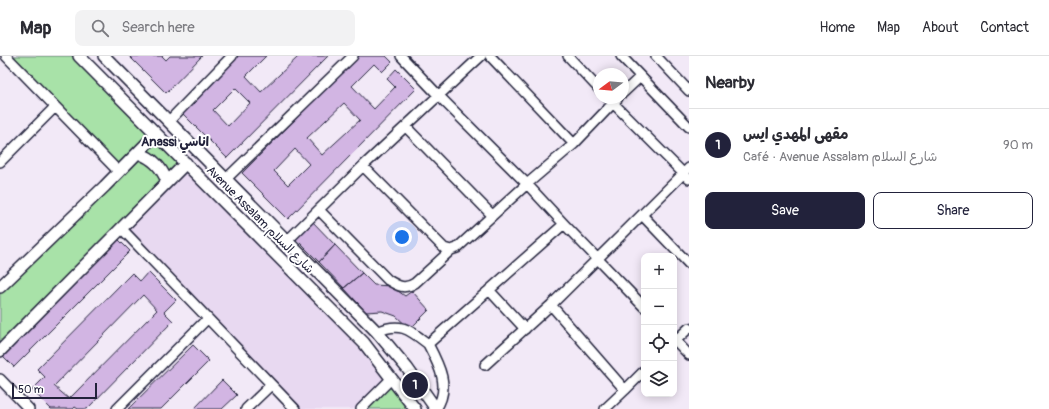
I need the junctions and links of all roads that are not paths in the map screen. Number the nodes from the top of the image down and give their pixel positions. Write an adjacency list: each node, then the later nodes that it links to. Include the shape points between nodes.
1 (6, 56): 19 (street)
2 (79, 56): 23 (street, Avenue Assalam شارع السلام)
3 (104, 56): 20 (street, Avenue Assalam شارع السلام)
4 (232, 56): 20 (street)
5 (353, 56): 31 (street)
6 (401, 56): 16 (street)
7 (481, 56): 16 (street)
8 (490, 56): 24 (street)
9 (568, 56): 13 (street)
10 (621, 56): 12 (street)
11 (656, 56): 15 (street)
12 (640, 77): 14 (street); 21 (street)
13 (593, 83)
14 (629, 87)
15 (689, 91)
16 (438, 95): 22 (street); 33 (street)
17 (609, 104): 24 (street)
18 (617, 104): 30 (street)
19 (55, 107): 26 (street); 29 (street)
20 (169, 121): 31 (street, Avenue Assalam شارع السلام)
21 (689, 127)
22 (406, 128): 28 (street); 35 (street)
23 (156, 134): 25 (street); 27 (street, Avenue Assalam شارع السلام)
24 (574, 144): 33 (street)
25 (138, 153): 29 (street); 32 (street, via 148,156 156,163)
26 (0, 162)
27 (186, 163): 32 (street); 59 (street, Avenue Assalam شارع السلام, via 364,343)
28 (363, 166): 34 (street); 40 (street, via 444,248)
29 (119, 172): 43 (street)
30 (687, 174): 36 (street)
31 (226, 179): 39 (street, Avenue Assalam شارع السلام)
32 (167, 181): 38 (street)
33 (527, 184): 35 (street); 37 (street)
34 (319, 210): 39 (street); 40 (street, via 388,280 398,286 408,287 415,284)
35 (492, 214): 40 (street, via 457,248)
36 (642, 215): 41 (street); 42 (street)
37 (564, 224): 41 (street); 44 (street)
38 (121, 228): 47 (street); 54 (street)
39 (287, 241): 50 (street, Avenue Assalam شارع السلام)
40 (451, 250)
41 (598, 258): 45 (street); 46 (street)
42 (689, 264)
43 (0, 287)
44 (489, 290): 49 (street); 53 (street)
45 (641, 304)
46 (551, 305): 49 (street); 61 (street)
47 (207, 319): 60 (street); 63 (street)
48 (689, 328): 51 (street)
49 (524, 329): 56 (street)
50 (377, 332): 53 (street, via 394,326 406,330); 68 (street, Avenue Assalam شارع السلام)
51 (677, 339)
52 (677, 343): 55 (street)
53 (428, 344): 68 (street, via 442,374 444,389 442,401)
54 (0, 351)
55 (689, 355)
56 (485, 365)
57 (641, 375): 61 (street)
58 (0, 379): 62 (street)
59 (391, 379): 66 (street); 67 (street, Avenue Assalam شارع السلام)
60 (271, 385): 64 (street); 65 (street)
61 (625, 390): 69 (street)
62 (30, 409)
63 (117, 409)
64 (246, 409)
65 (295, 409)
66 (361, 409)
67 (415, 409)
68 (436, 409)
69 (605, 409)

